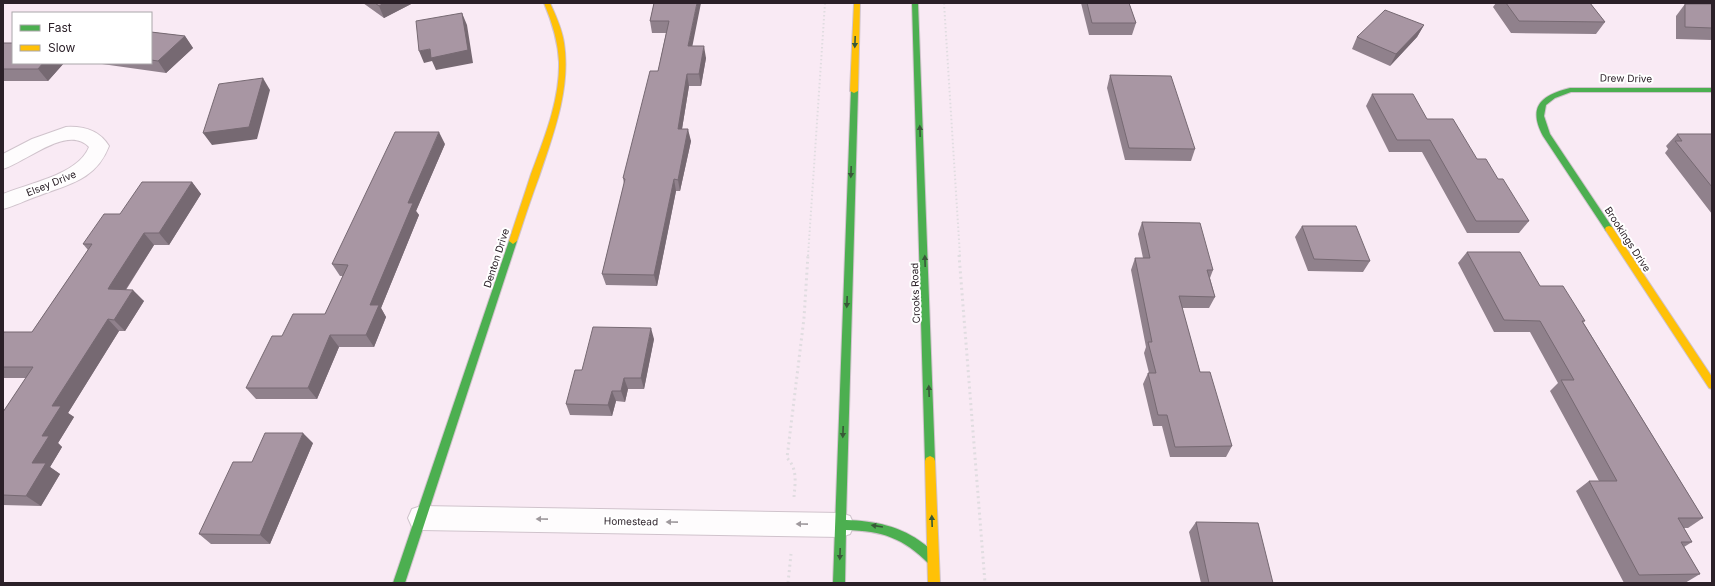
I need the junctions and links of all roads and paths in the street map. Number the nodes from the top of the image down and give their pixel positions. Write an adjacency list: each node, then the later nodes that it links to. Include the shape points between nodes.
1 (547, 3): 12 (main road, Denton Drive, via 561,39 564,64 556,114)
2 (825, 3): 11 (path, via 804,318 787,458)
3 (857, 3): 13 (main road, one-way to 13)
4 (915, 3): 14 (main road, Crooks Road, one-way to 4)
5 (944, 3): 18 (path, via 963,312)
6 (1712, 90): 7 (main road, Drew Drive, via 1570,90 1554,94)
7 (1543, 101): 10 (main road, Brookings Drive, via 1539,117 1543,129)
8 (3, 162): 9 (street, Elsey Drive, via 43,141 68,134 88,135 95,139 99,146 94,159 71,177)
9 (3, 202)
10 (1712, 385)
11 (792, 461)
12 (421, 518): 13 (street, Homestead, one-way to 12); 15 (main road, Denton Drive)
13 (841, 525): 14 (main road, one-way to 13, via 922,546 886,528 866,524); 16 (main road, one-way to 16)
14 (933, 560): 17 (main road, Crooks Road)
15 (399, 583)
16 (839, 583)
17 (934, 583)
18 (985, 583)

